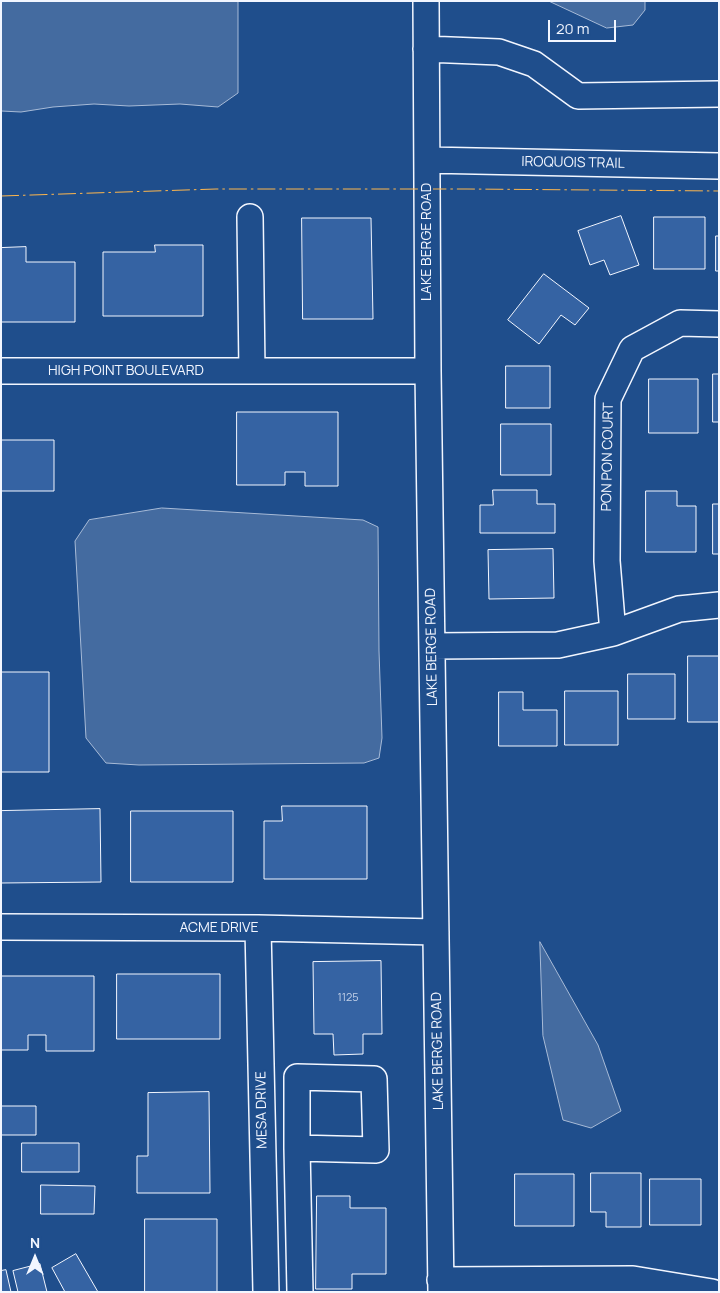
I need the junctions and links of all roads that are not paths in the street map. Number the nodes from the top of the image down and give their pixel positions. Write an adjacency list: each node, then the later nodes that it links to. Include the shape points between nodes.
1 (426, 1): 2 (street, LAKE BERGE ROAD)
2 (426, 50): 3 (street, via 499,52 534,64 578,96); 4 (street, LAKE BERGE ROAD)
3 (719, 94)
4 (427, 160): 5 (street, IROQUOIS TRAIL); 10 (street, LAKE BERGE ROAD)
5 (719, 166)
6 (250, 217): 9 (street)
7 (719, 324): 12 (street, PON PON COURT, via 680,323 632,349 608,399 607,561)
8 (1, 371): 9 (street, HIGH POINT BOULEVARD)
9 (252, 371): 10 (street, HIGH POINT BOULEVARD)
10 (428, 371): 13 (street, LAKE BERGE ROAD)
11 (719, 605): 12 (street, via 679,609)
12 (613, 633): 13 (street, via 558,645)
13 (432, 646): 16 (street, LAKE BERGE ROAD)
14 (1, 927): 15 (street, ACME DRIVE)
15 (258, 928): 16 (street, ACME DRIVE); 20 (street, MESA DRIVE)
16 (436, 932): 19 (street, LAKE BERGE ROAD)
17 (297, 1148): 21 (street)
18 (634, 1285): 19 (street); 22 (street)
19 (440, 1286)
20 (266, 1292)
21 (300, 1292)
22 (712, 1292)

